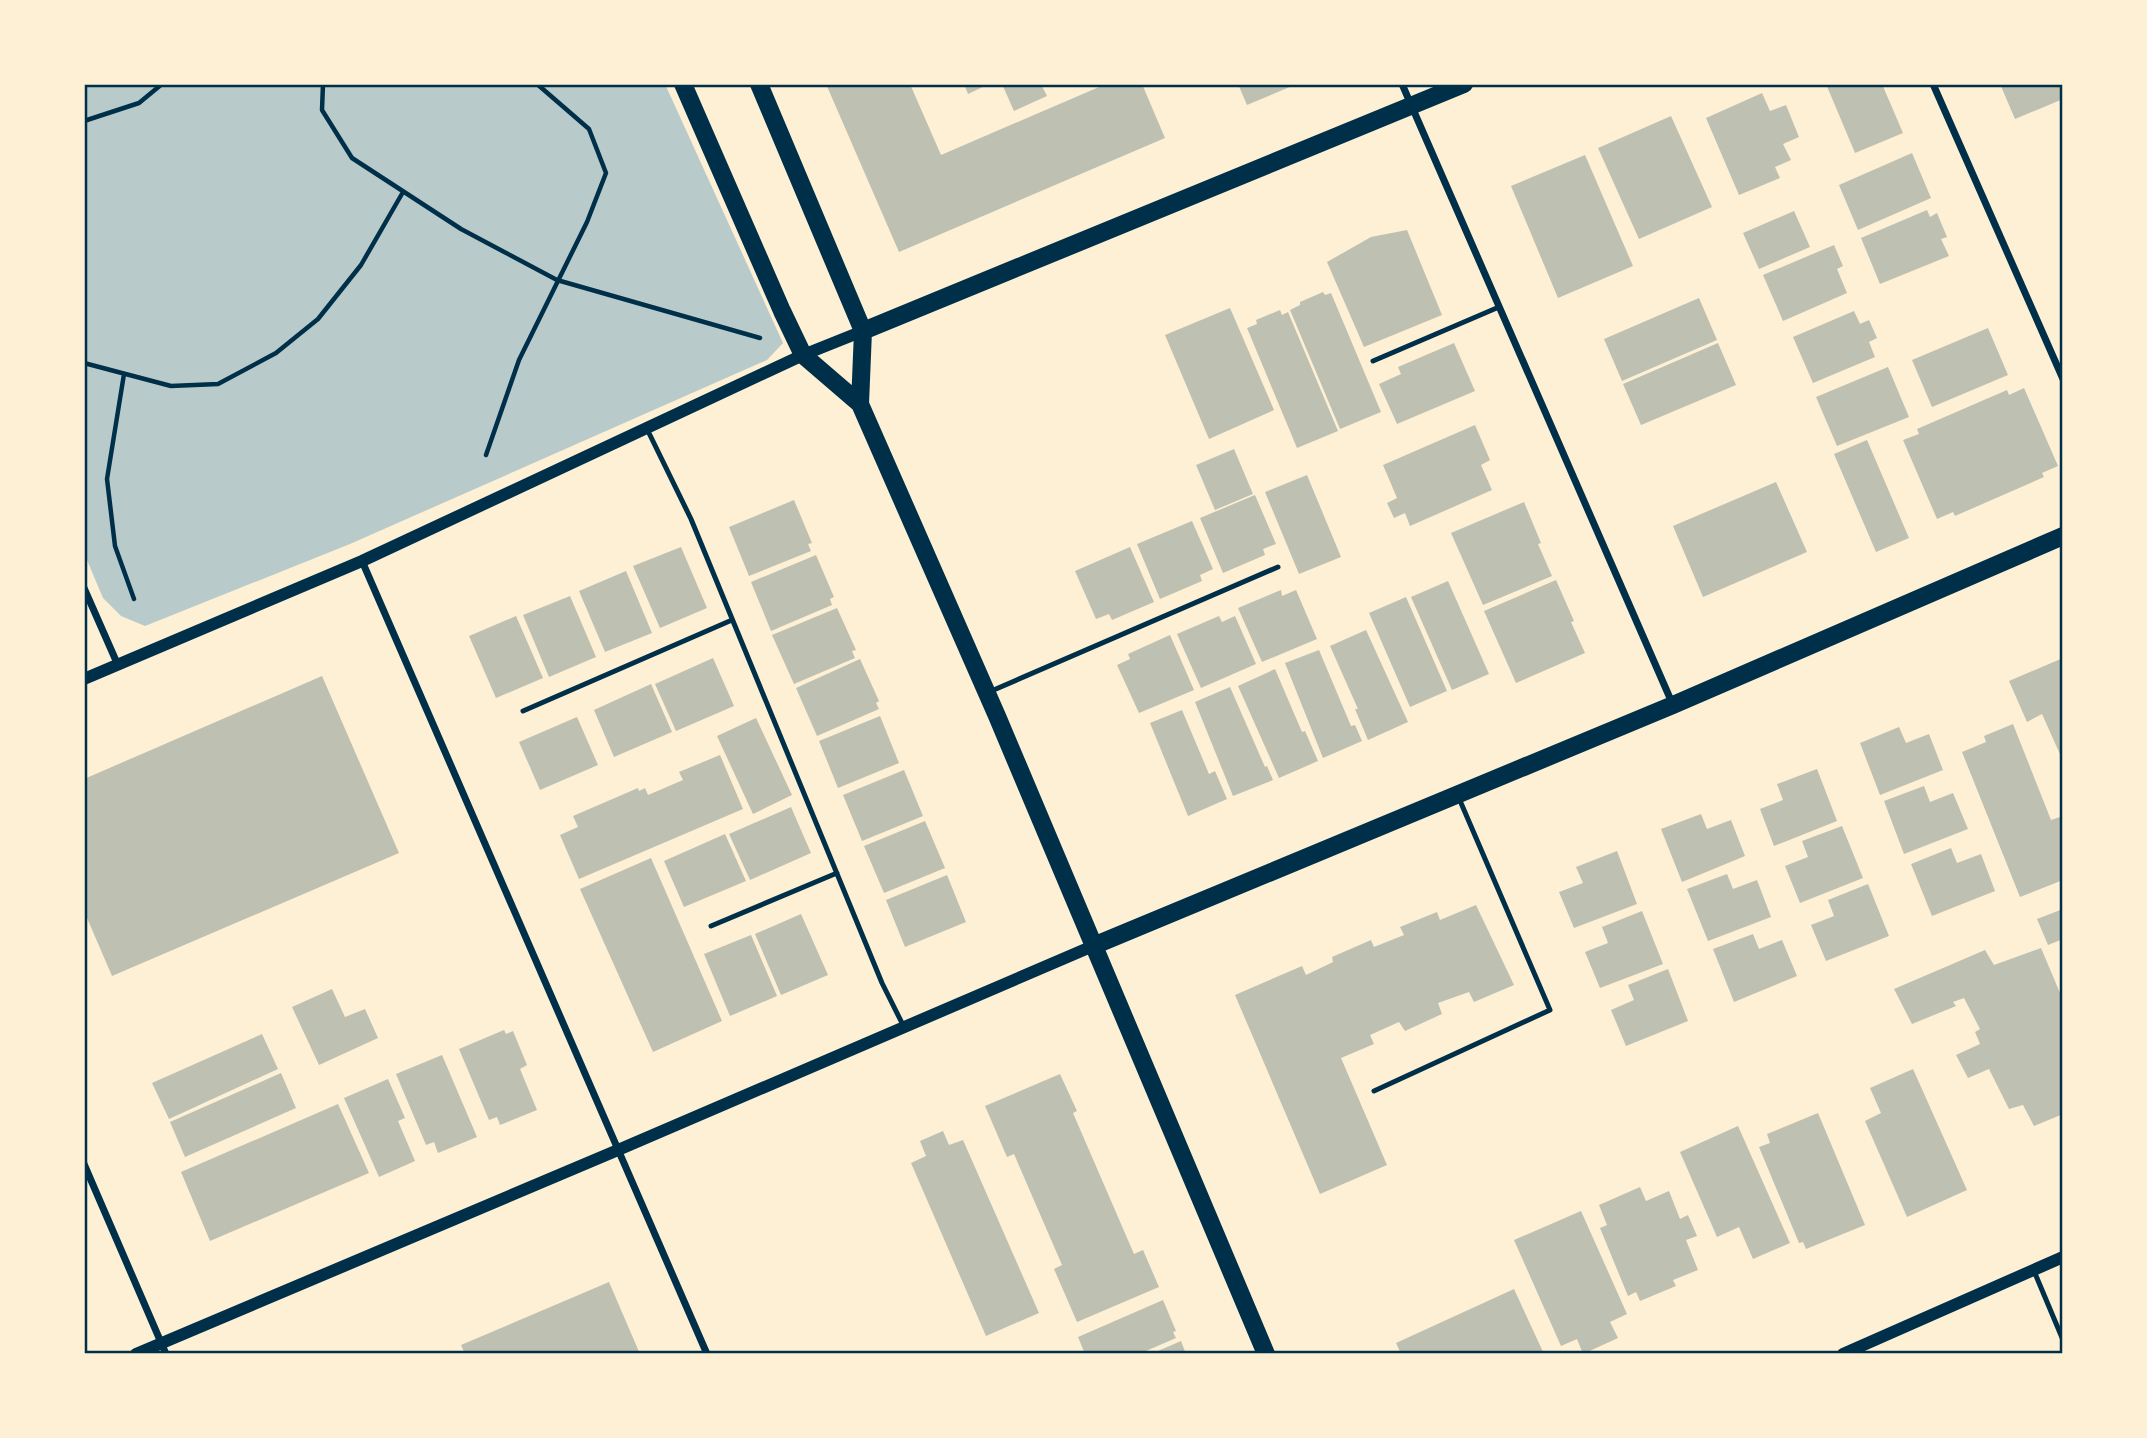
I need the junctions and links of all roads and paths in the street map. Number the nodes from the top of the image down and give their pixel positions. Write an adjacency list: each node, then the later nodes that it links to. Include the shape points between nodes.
1 (162, 84): 10 (path, via 139,103)
2 (323, 84): 11 (path, via 322,110 352,158)
3 (537, 84): 12 (path, via 589,129 606,173)
4 (683, 84): 16 (main road)
5 (759, 84): 14 (main road)
6 (1402, 84): 9 (street)
7 (1464, 84): 9 (main road)
8 (1933, 84): 20 (street)
9 (1411, 106): 13 (street); 14 (main road)
10 (84, 121)
11 (403, 191): 12 (path, via 461,229); 19 (path, via 361,265 318,318 276,353 218,384 171,386)
12 (557, 280): 15 (path); 23 (path, via 519,360)
13 (1499, 307): 17 (lane); 33 (street)
14 (863, 331): 16 (street); 21 (main road)
15 (764, 339)
16 (803, 355): 21 (main road); 22 (street)
17 (1373, 361)
18 (84, 363): 19 (path)
19 (124, 374): 28 (path, via 107,479 115,546)
20 (2063, 379)
21 (860, 404): 32 (main road)
22 (647, 428): 25 (street); 29 (lane)
23 (486, 455)
24 (2063, 536): 33 (main road)
25 (362, 561): 30 (street); 41 (street)
26 (1278, 567): 32 (lane)
27 (84, 588): 30 (street)
28 (134, 598)
29 (732, 620): 34 (lane); 36 (lane)
30 (117, 663): 31 (street)
31 (84, 679)
32 (987, 693): 38 (main road)
33 (1673, 705): 35 (main road)
34 (523, 712)
35 (1458, 795): 38 (main road); 40 (lane, via 1550,1010)
36 (837, 873): 37 (lane); 39 (lane)
37 (711, 926)
38 (1093, 946): 39 (street); 49 (main road)
39 (904, 1027): 41 (street)
40 (1374, 1091)
41 (618, 1150): 46 (street); 48 (street)
42 (84, 1164): 46 (street)
43 (2063, 1257): 44 (street)
44 (2034, 1271): 45 (lane); 50 (street)
45 (2063, 1340)
46 (164, 1348): 47 (street)
47 (136, 1354)
48 (707, 1354)
49 (1266, 1354)
50 (1843, 1354)

